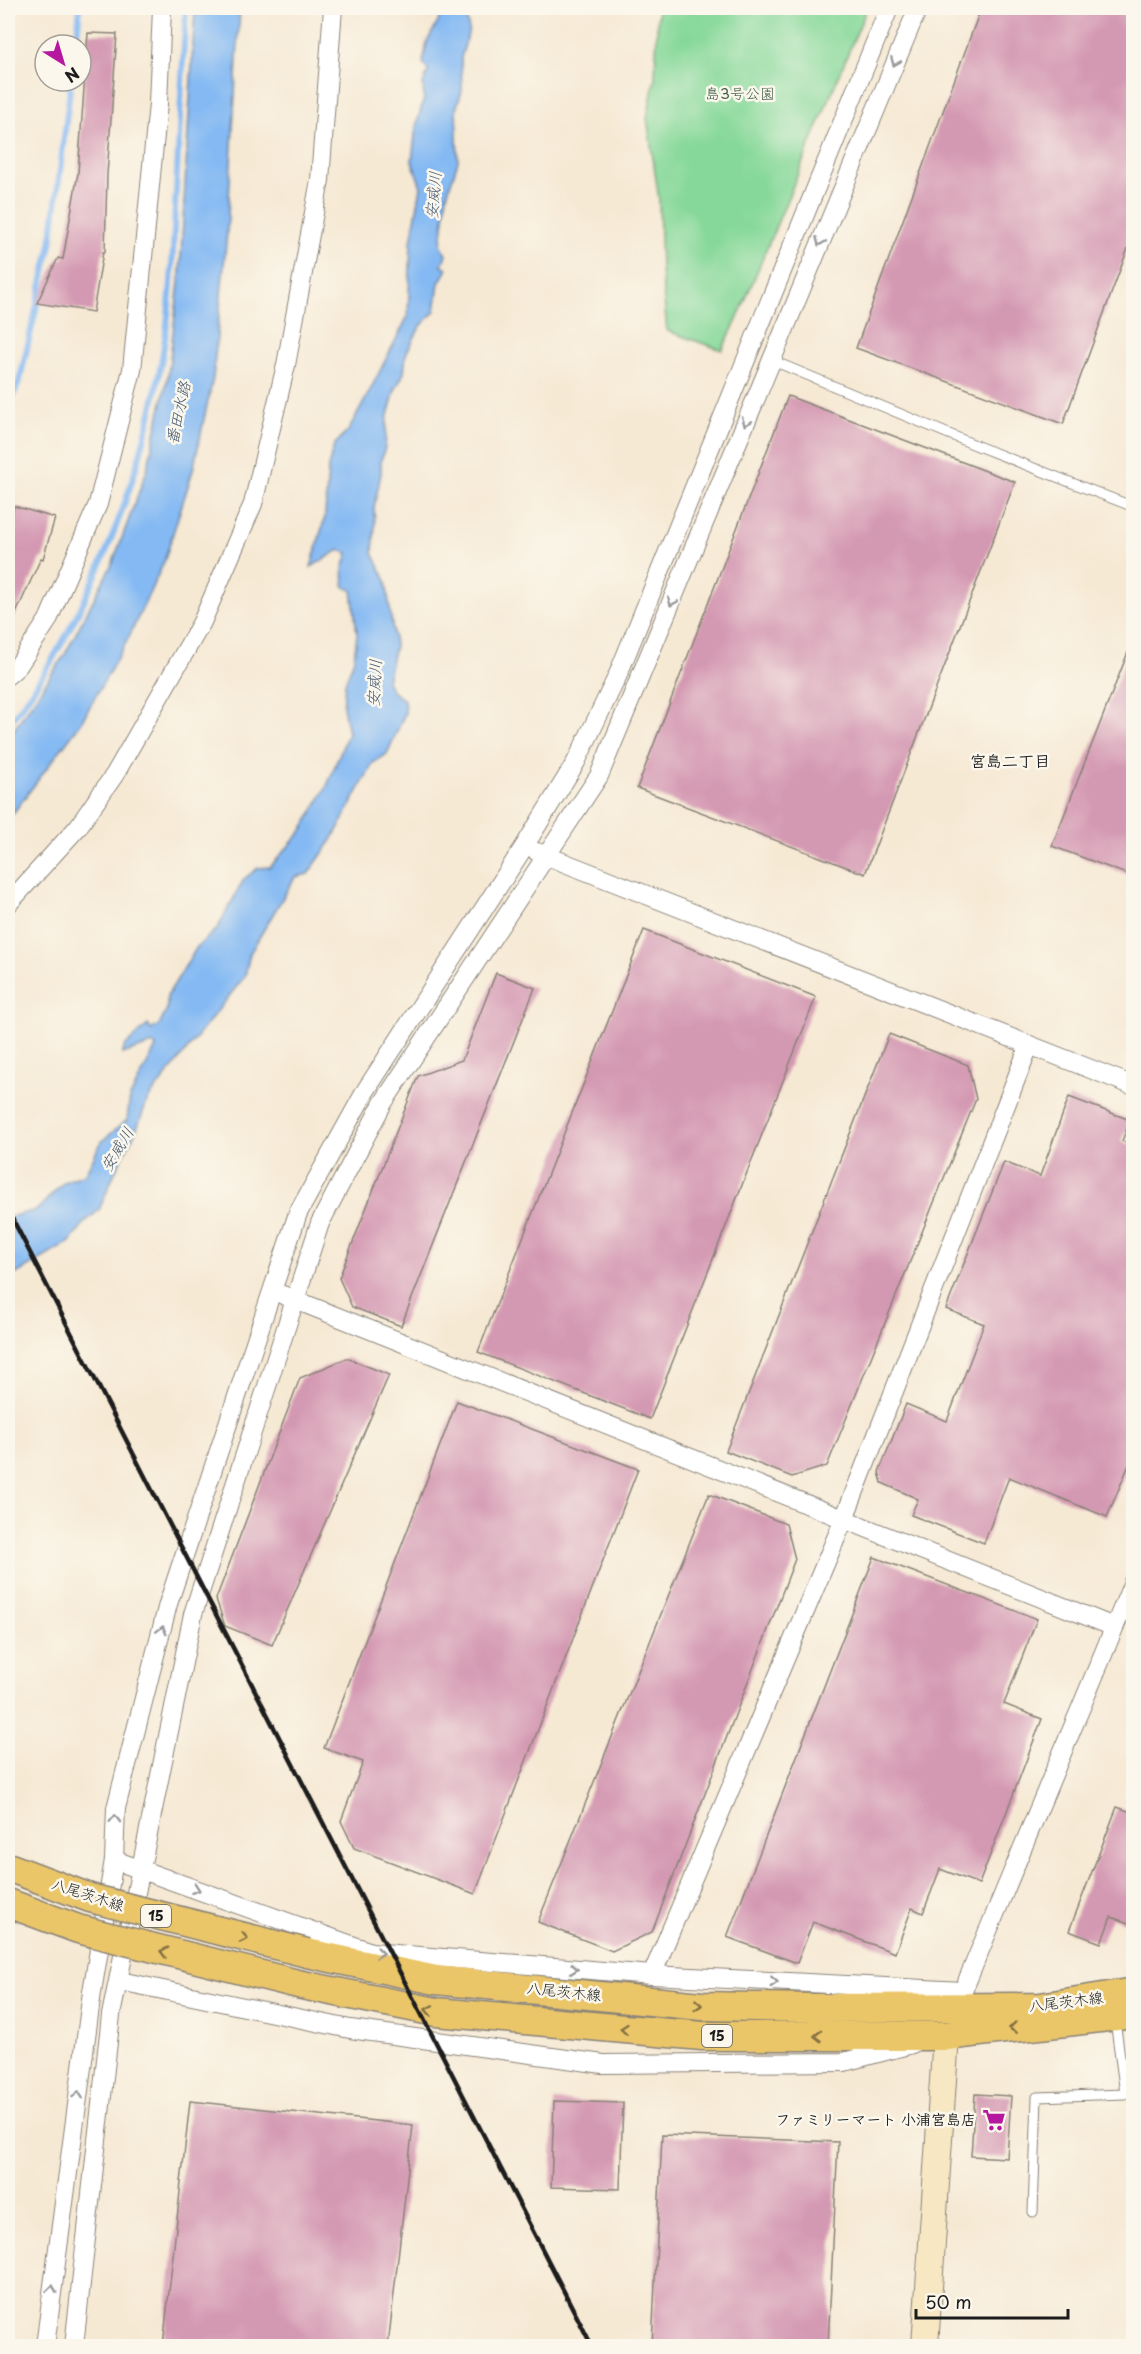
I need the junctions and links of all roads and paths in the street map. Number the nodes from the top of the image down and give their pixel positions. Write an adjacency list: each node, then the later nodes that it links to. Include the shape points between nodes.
1 (162, 8): 7 (street, via 158,104 132,369 99,504 48,620)
2 (333, 8): 10 (street, via 320,180 286,365 253,504 202,622 115,774 78,827)
3 (889, 8): 8 (street, via 617,677 576,762)
4 (918, 8): 5 (street, one-way to 5)
5 (771, 360): 6 (lane); 9 (street, one-way to 9, via 599,776)
6 (1134, 507)
7 (8, 675)
8 (525, 847): 9 (street); 13 (street, via 366,1090 298,1212)
9 (547, 857): 11 (street); 14 (street, via 383,1103 320,1222)
10 (8, 904)
11 (1029, 1046): 12 (street); 15 (street)
12 (1134, 1086)
13 (273, 1291): 14 (street); 18 (street, one-way to 13, via 116,1808 168,1604)
14 (294, 1299): 15 (street); 20 (street, via 194,1614)
15 (844, 1519): 17 (street); 22 (street)
16 (1134, 1580): 17 (street)
17 (1114, 1627): 25 (street)
18 (114, 1860): 20 (street); 32 (street, one-way to 18, via 92,1992)
19 (8, 1867): 28 (main road, 八尾茨木線 / 15, one-way to 28, bridge, via 90,1898 308,1953 436,1980 702,2006)
20 (141, 1870): 22 (street, one-way to 22, via 371,1952); 23 (street)
21 (8, 1904): 30 (main road, 八尾茨木線 / 15, one-way to 21, bridge, via 702,2036 436,2012 302,1985 78,1929)
22 (652, 1975): 24 (street, one-way to 24)
23 (120, 1981): 30 (street, via 350,2028 603,2064 844,2062); 33 (street, via 111,2015)
24 (907, 1989): 25 (street); 28 (main road)
25 (963, 1991): 27 (main road)
26 (1134, 1992): 27 (main road, 八尾茨木線 / 15)
27 (1040, 2007): 28 (main road, 八尾茨木線 / 15)
28 (816, 2008)
29 (1124, 2015): 30 (main road, 八尾茨木線 / 15, one-way to 30); 31 (lane, via 1125,2094 1037,2097)
30 (946, 2036): 34 (street)
31 (1033, 2212)
32 (45, 2346)
33 (74, 2346)
34 (925, 2346)

